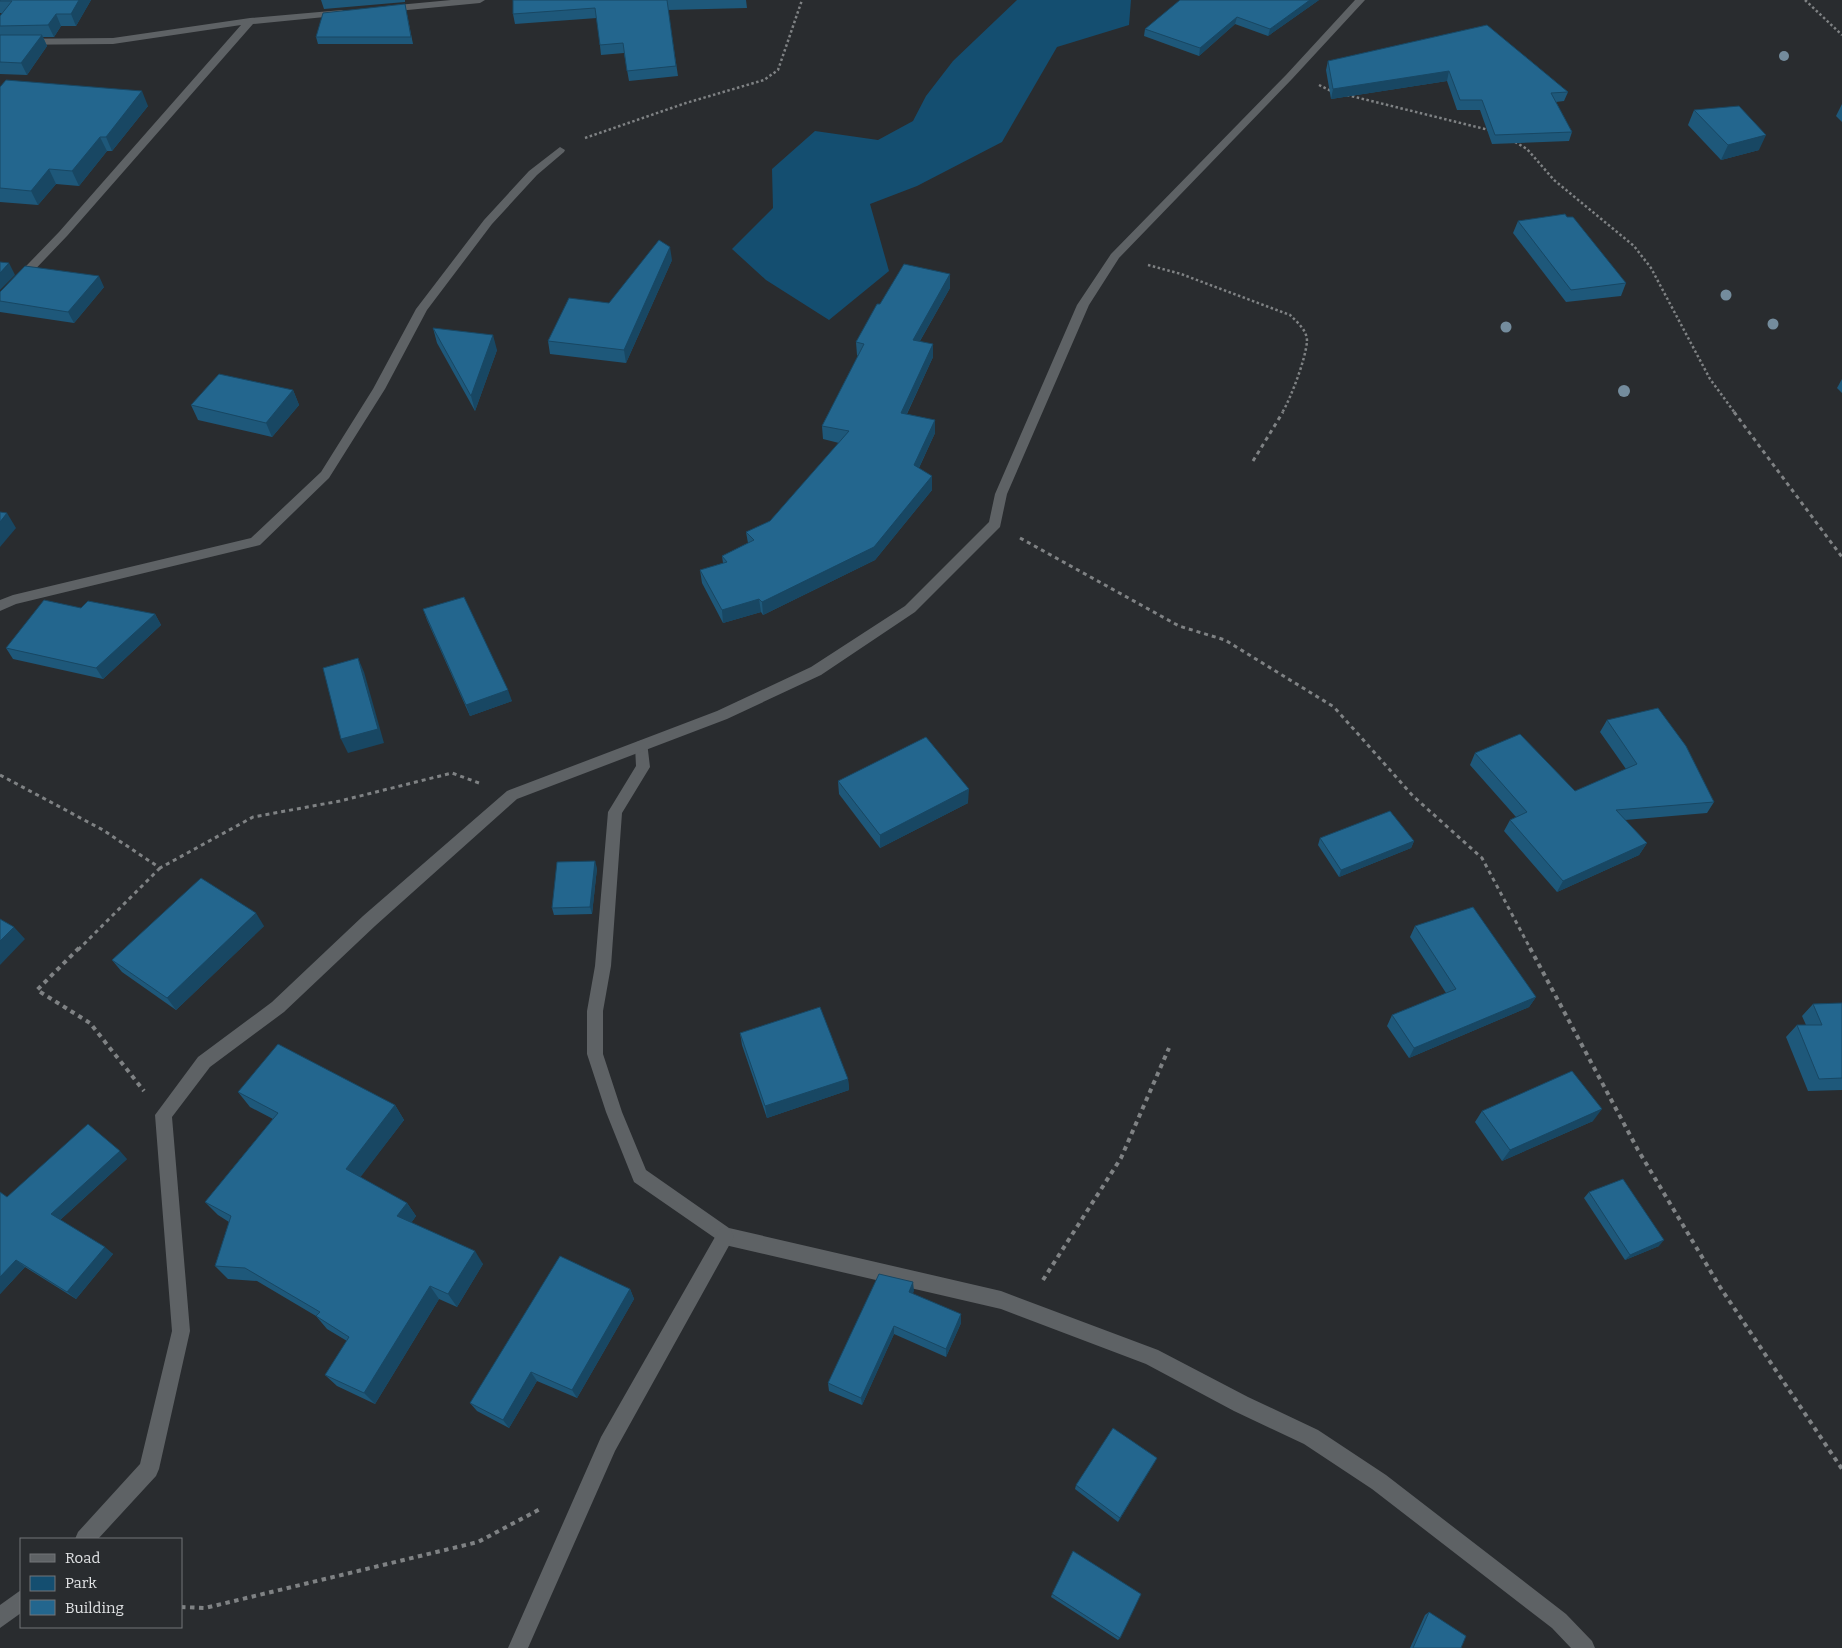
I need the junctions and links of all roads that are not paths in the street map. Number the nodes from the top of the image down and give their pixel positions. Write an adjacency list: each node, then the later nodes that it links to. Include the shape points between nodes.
1 (480, 0): 3 (street)
2 (1360, 0): 10 (street, via 1116,256 1083,306 1001,494 995,524 910,609 816,671 722,715)
3 (375, 10)
4 (356, 12): 5 (street)
5 (250, 21): 6 (street, via 112,41); 8 (street)
6 (0, 42)
7 (560, 150): 9 (street, via 533,173 488,222 422,309 379,389 325,474 255,542 121,572)
8 (0, 300)
9 (0, 606)
10 (642, 746): 11 (street, via 643,767 616,812 603,966 595,1011 595,1054 640,1176); 12 (street, via 512,794 278,1007 204,1062 163,1115 181,1331 149,1469)
11 (725, 1236): 15 (street, via 608,1444); 16 (street, via 1001,1300 1151,1357 1311,1437 1379,1482 1559,1621)
12 (86, 1538)
13 (20, 1601): 14 (street)
14 (0, 1618)
15 (518, 1648)
16 (1585, 1648)

